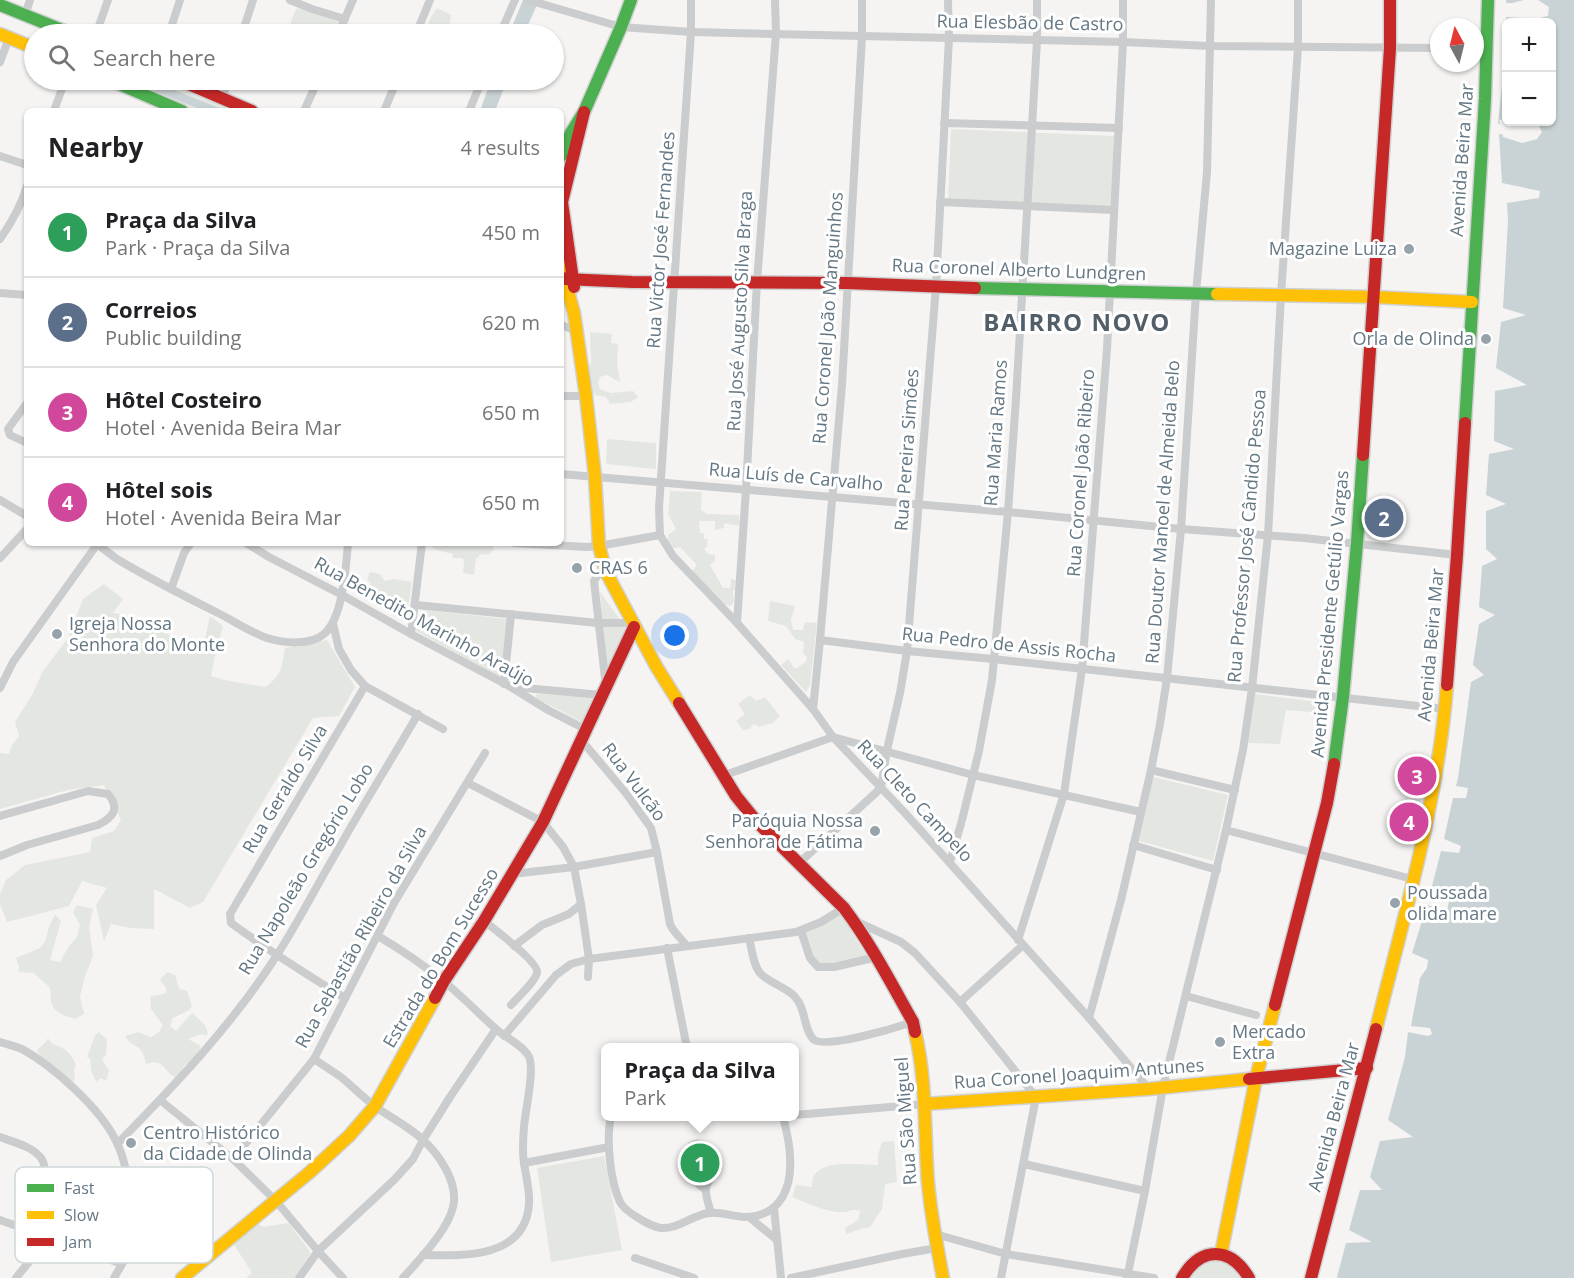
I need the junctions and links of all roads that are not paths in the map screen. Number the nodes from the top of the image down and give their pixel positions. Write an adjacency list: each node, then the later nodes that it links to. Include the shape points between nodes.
1 (30, 0): 22 (street)
2 (108, 0): 25 (street)
3 (180, 0): 26 (street)
4 (253, 0): 27 (street)
5 (290, 0): 23 (street)
6 (353, 0): 23 (street)
7 (430, 0): 29 (street)
8 (514, 0): 30 (street)
9 (631, 0): 31 (main road)
10 (691, 0): 33 (street, Rua Victor José Fernandes)
11 (775, 0): 34 (street, Rua José Augusto Silva Braga)
12 (862, 0): 36 (street, Rua Coronel João Manguinhos)
13 (948, 0): 37 (street, Rua Pereira Simões)
14 (1037, 0): 38 (street, Rua Maria Ramos)
15 (1123, 0): 39 (street, Rua Coronel João Ribeiro)
16 (1211, 0): 41 (street, Rua Doutor Manoel de Almeida Belo)
17 (1298, 0): 42 (street, Rua Professor José Cândido Pessoa)
18 (1390, 0): 43 (main road, Avenida Presidente Getúlio Vargas)
19 (1488, 0): 32 (main road, Avenida Beira Mar)
20 (532, 1): 31 (street, Rua Elesbão de Castro)
21 (0, 5): 22 (main road)
22 (25, 15): 24 (main road)
23 (345, 19): 28 (street)
24 (47, 24)
25 (100, 24)
26 (172, 24)
27 (245, 24)
28 (343, 24)
29 (420, 24)
30 (504, 24)
31 (621, 27): 33 (street, Rua Elesbão de Castro); 61 (main road)
32 (1484, 28)
33 (691, 32): 34 (street, Rua Elesbão de Castro); 76 (street, Rua Victor José Fernandes)
34 (776, 33): 36 (street, Rua Elesbão de Castro); 77 (street, Rua José Augusto Silva Braga)
35 (5, 36): 40 (main road); 45 (street)
36 (862, 36): 37 (street, Rua Elesbão de Castro); 78 (street, Rua Coronel João Manguinhos)
37 (949, 38): 38 (street, Rua Elesbão de Castro); 62 (street, Rua Pereira Simões)
38 (1037, 41): 39 (street, Rua Elesbão de Castro); 63 (street, Rua Maria Ramos)
39 (1123, 42): 41 (street, Rua Elesbão de Castro); 64 (street, Rua Coronel João Ribeiro)
40 (24, 44)
41 (1209, 46): 42 (street, Rua Elesbão de Castro); 83 (street, Rua Doutor Manoel de Almeida Belo, via 1208,153)
42 (1298, 47): 43 (street, Rua Elesbão de Castro); 85 (street, Rua Professor José Cândido Pessoa)
43 (1390, 48): 44 (street, Rua Elesbão de Castro); 86 (main road, Avenida Presidente Getúlio Vargas)
44 (1430, 48)
45 (0, 62)
46 (1483, 72): 87 (main road, Avenida Beira Mar, via 1485,99)
47 (61, 90): 55 (street)
48 (133, 90): 56 (main road)
49 (202, 90): 54 (main road)
50 (225, 90): 54 (street)
51 (313, 90): 58 (street)
52 (393, 90): 59 (street)
53 (478, 90): 60 (street)
54 (222, 99): 57 (main road)
55 (55, 108)
56 (175, 108)
57 (244, 108)
58 (305, 108)
59 (385, 108)
60 (470, 108)
61 (584, 112): 65 (main road); 68 (main road)
62 (944, 123): 63 (street); 70 (street, Rua Pereira Simões)
63 (1031, 125): 64 (street); 71 (street, Rua Maria Ramos)
64 (1119, 128): 72 (street, Rua Coronel João Ribeiro)
65 (564, 149)
66 (0, 156): 67 (street)
67 (24, 164)
68 (564, 193)
69 (24, 194): 73 (street)
70 (940, 202): 71 (street); 79 (street, Rua Pereira Simões)
71 (1027, 207): 72 (street); 80 (street, Rua Maria Ramos)
72 (1114, 210): 82 (street, Rua Coronel João Ribeiro)
73 (2, 234)
74 (564, 240): 75 (main road)
75 (566, 278): 76 (main road, Rua Coronel Alberto Lundgren); 89 (main road, Rua São Miguel, via 575,297)
76 (675, 282): 77 (main road, Rua Coronel Alberto Lundgren); 96 (street, Rua Victor José Fernandes)
77 (757, 282): 78 (main road, Rua Coronel Alberto Lundgren); 97 (street, Rua José Augusto Silva Braga)
78 (847, 283): 79 (main road, Rua Coronel Alberto Lundgren); 98 (street, Rua Coronel João Manguinhos)
79 (936, 286): 80 (main road, Rua Coronel Alberto Lundgren); 100 (street, Rua Pereira Simões)
80 (1023, 290): 82 (main road, Rua Coronel Alberto Lundgren); 101 (street, Rua Maria Ramos)
81 (0, 292): 84 (street)
82 (1110, 292): 83 (main road, Rua Coronel Alberto Lundgren); 103 (street, Rua Coronel João Ribeiro)
83 (1196, 293): 85 (main road, Rua Coronel Alberto Lundgren); 104 (street, Rua Doutor Manoel de Almeida Belo)
84 (24, 295)
85 (1281, 295): 86 (main road, Rua Coronel Alberto Lundgren); 107 (street, Rua Professor José Cândido Pessoa)
86 (1374, 297): 87 (main road, Rua Coronel Alberto Lundgren); 108 (main road, Avenida Presidente Getúlio Vargas)
87 (1472, 302): 117 (main road, Avenida Beira Mar)
88 (564, 327): 89 (street)
89 (577, 331): 91 (main road, Rua São Miguel)
90 (564, 396): 91 (street)
91 (586, 396): 95 (main road, Rua São Miguel)
92 (24, 407): 93 (street, via 8,429 10,435)
93 (24, 442)
94 (564, 474): 95 (street, Rua Luís de Carvalho)
95 (595, 477): 96 (street, Rua Luís de Carvalho); 116 (main road, Rua São Miguel)
96 (662, 482): 97 (street, Rua Luís de Carvalho); 106 (street)
97 (746, 489): 98 (street, Rua Luís de Carvalho); 125 (street, Rua José Augusto Silva Braga)
98 (832, 497): 100 (street, Rua Luís de Carvalho); 129 (street, Rua Coronel João Manguinhos)
99 (0, 500): 102 (street)
100 (919, 505): 101 (street, Rua Luís de Carvalho); 130 (street, Rua Pereira Simões)
101 (1008, 512): 103 (street, Rua Luís de Carvalho); 131 (street, Rua Maria Ramos)
102 (24, 514)
103 (1094, 521): 104 (street, Rua Luís de Carvalho); 132 (street, Rua Coronel João Ribeiro)
104 (1181, 529): 107 (street, Rua Luís de Carvalho); 133 (street, Rua Doutor Manoel de Almeida Belo)
105 (24, 533): 118 (street)
106 (660, 535): 116 (street); 125 (street, Rua Cleto Campelo, via 673,556)
107 (1268, 535): 108 (street, Rua Luís de Carvalho); 137 (street, Rua Professor José Cândido Pessoa)
108 (1357, 543): 117 (street, Rua Luís de Carvalho); 139 (main road, Avenida Presidente Getúlio Vargas)
109 (95, 546): 136 (street, via 13,662)
110 (101, 546): 120 (street)
111 (188, 546): 120 (street)
112 (251, 546): 121 (street, Rua Benedito Marinho Araújo)
113 (348, 546): 121 (street)
114 (422, 546): 122 (street)
115 (564, 546): 116 (street)
116 (598, 546): 119 (main road, Rua São Miguel)
117 (1457, 555): 141 (main road, Avenida Beira Mar)
118 (0, 558)
119 (606, 572): 124 (street, via 594,581); 127 (main road, Rua São Miguel)
120 (171, 589): 126 (street, via 266,638 307,641 318,638)
121 (342, 594): 126 (street); 128 (street, Rua Benedito Marinho Araújo)
122 (416, 605): 123 (street); 128 (street)
123 (511, 614): 124 (street); 134 (street)
124 (598, 623): 127 (street); 138 (street)
125 (737, 623): 140 (street, Rua Cleto Campelo)
126 (333, 624): 135 (street, via 339,650)
127 (633, 625): 138 (main road, Estrada do Bom Sucesso); 151 (main road, Rua São Miguel)
128 (411, 634): 134 (street, Rua Benedito Marinho Araújo)
129 (820, 640): 130 (street, Rua Pedro de Assis Rocha); 140 (street, Rua Coronel João Manguinhos)
130 (907, 651): 131 (street, Rua Pedro de Assis Rocha); 147 (street, Rua Pereira Simões)
131 (993, 659): 132 (street, Rua Pedro de Assis Rocha); 150 (street, Rua Maria Ramos)
132 (1082, 669): 133 (street, Rua Pedro de Assis Rocha); 155 (street, Rua Coronel João Ribeiro)
133 (1167, 678): 137 (street, Rua Pedro de Assis Rocha); 149 (street, Rua Doutor Manoel de Almeida Belo)
134 (506, 685): 138 (street); 144 (street, Rua Benedito Marinho Araújo)
135 (365, 686): 142 (street); 181 (street, Rua Geraldo Silva, via 230,914 231,923)
136 (0, 688)
137 (1252, 688): 139 (street, Rua Pedro de Assis Rocha); 154 (street, Rua Professor José Cândido Pessoa)
138 (604, 691): 144 (main road, Estrada do Bom Sucesso)
139 (1343, 697): 141 (street, Rua Pedro de Assis Rocha); 162 (main road, Avenida Presidente Getúlio Vargas, via 1333,773)
140 (813, 709): 145 (street, Rua Cleto Campelo)
141 (1444, 709): 169 (main road, Avenida Beira Mar, via 1433,789)
142 (418, 714): 143 (street); 181 (street, Rua Napoleão Gregório Lobo)
143 (442, 729)
144 (587, 729): 146 (main road, Estrada do Bom Sucesso)
145 (833, 737): 147 (street); 151 (street); 153 (street, Rua Cleto Campelo)
146 (582, 741): 158 (main road, Estrada do Bom Sucesso); 161 (street, Rua Vulcão, via 646,820)
147 (887, 750): 150 (street); 153 (street, Rua Pereira Simões)
148 (485, 753): 152 (street, Rua Sebastião Ribeiro da Silva)
149 (1150, 770): 154 (street); 156 (street, Rua Doutor Manoel de Almeida Belo)
150 (974, 775): 155 (street); 164 (street, Rua Maria Ramos)
151 (722, 776): 165 (main road, Rua São Miguel, via 746,810)
152 (468, 783): 158 (street); 175 (street, Rua Sebastião Ribeiro da Silva)
153 (881, 788): 164 (street, Rua Cleto Campelo); 165 (street)
154 (1235, 790): 159 (street, Rua Professor José Cândido Pessoa)
155 (1064, 794): 156 (street); 177 (street, Rua Coronel João Ribeiro)
156 (1141, 812): 160 (street, Rua Doutor Manoel de Almeida Belo)
157 (0, 816): 163 (street, via 88,791 108,794 114,803 112,816 98,825)
158 (543, 822): 166 (street); 168 (main road, Estrada do Bom Sucesso)
159 (1226, 830): 162 (street); 167 (street, Rua Professor José Cândido Pessoa)
160 (1133, 845): 167 (street); 191 (street, Rua Doutor Manoel de Almeida Belo)
161 (657, 852): 166 (street); 178 (street, Rua Vulcão, via 670,924)
162 (1313, 854): 169 (street); 199 (main road, Avenida Presidente Getúlio Vargas)
163 (0, 856)
164 (950, 862): 177 (street, Rua Cleto Campelo)
165 (798, 864): 171 (main road, Rua São Miguel)
166 (574, 867): 168 (street); 170 (street)
167 (1217, 870): 186 (street, Rua Professor José Cândido Pessoa)
168 (512, 874): 173 (main road, Estrada do Bom Sucesso)
169 (1412, 879): 198 (main road, Avenida Beira Mar)
170 (581, 904): 179 (street); 183 (street)
171 (844, 908): 172 (main road, Rua São Miguel); 174 (street)
172 (853, 920): 182 (main road, Rua São Miguel); 188 (street, via 910,948)
173 (484, 921): 179 (street); 185 (main road, Estrada do Bom Sucesso)
174 (801, 931): 176 (street); 182 (street, via 810,958 818,967)
175 (378, 936): 185 (street); 187 (street, Rua Sebastião Ribeiro da Silva)
176 (749, 938): 178 (street); 192 (street, via 760,973 796,998 810,1034 818,1042 870,1035)
177 (1020, 942): 188 (street); 191 (street, Rua Cleto Campelo)
178 (686, 945): 180 (street)
179 (514, 946): 189 (street, via 537,970 535,978)
180 (667, 948): 183 (street); 196 (street)
181 (277, 955): 187 (street); 203 (street, Rua Napoleão Gregório Lobo, via 205,1050)
182 (877, 957): 192 (main road, Rua São Miguel)
183 (589, 959): 184 (street); 194 (street, via 571,964 555,975)
184 (588, 977)
185 (444, 981): 193 (street); 205 (main road, Estrada do Bom Sucesso)
186 (1186, 996): 190 (street); 200 (street, Rua Professor José Cândido Pessoa)
187 (345, 998): 197 (street, Rua Sebastião Ribeiro da Silva)
188 (960, 1002): 202 (street)
189 (511, 1005)
190 (1256, 1015)
191 (1089, 1018): 201 (street, Rua Cleto Campelo)
192 (913, 1022): 204 (main road, Rua São Miguel)
193 (496, 1029): 194 (street); 210 (street)
194 (504, 1036): 214 (street, via 531,1062)
195 (0, 1042): 211 (street, via 24,1051 64,1080 106,1122)
196 (686, 1043)
197 (314, 1059): 205 (street); 213 (street, Rua Sebastião Ribeiro da Silva)
198 (1367, 1068): 199 (main road, Rua Coronel Joaquim Antunes); 254 (main road, Avenida Beira Mar)
199 (1256, 1078): 200 (main road, Rua Coronel Joaquim Antunes); 232 (main road, Avenida Presidente Getúlio Vargas)
200 (1163, 1087): 201 (main road, Rua Coronel Joaquim Antunes); 219 (street, Rua Professor José Cândido Pessoa)
201 (1149, 1089): 202 (main road, Rua Coronel Joaquim Antunes)
202 (1036, 1097): 204 (main road, Rua Coronel Joaquim Antunes); 215 (street)
203 (160, 1100): 211 (street, Rua Napoleão Gregório Lobo); 213 (street)
204 (925, 1104): 206 (street, Rua Coronel Joaquim Antunes); 226 (main road, Rua São Miguel, via 928,1184)
205 (375, 1106): 210 (street); 220 (main road, Estrada do Bom Sucesso, via 349,1136)
206 (799, 1115)
207 (611, 1121): 212 (street)
208 (784, 1121): 221 (street, via 790,1173 786,1191)
209 (0, 1137): 216 (street, via 32,1150)
210 (423, 1140): 229 (street, via 413,1159 394,1180); 233 (street, via 447,1169 454,1190 451,1214)
211 (118, 1143): 217 (street)
212 (609, 1147): 214 (street); 222 (street, via 619,1200 633,1214 663,1228)
213 (233, 1159): 220 (street)
214 (524, 1163): 233 (street, via 529,1204 517,1235 499,1247 476,1254)
215 (1024, 1164): 219 (street); 231 (street)
216 (44, 1167)
217 (124, 1167)
218 (705, 1189): 218 (street, via 710,1165 706,1148 700,1143 692,1146 691,1164 693,1176); 222 (street)
219 (1145, 1191): 239 (street, Rua Professor José Cândido Pessoa)
220 (276, 1201): 229 (street); 230 (main road, Estrada do Bom Sucesso)
221 (774, 1209): 223 (street); 227 (street)
222 (711, 1213): 223 (street)
223 (749, 1217): 227 (street)
224 (0, 1220): 225 (street)
225 (15, 1226)
226 (935, 1234): 228 (main road, Rua São Miguel); 231 (street)
227 (777, 1240): 247 (street)
228 (936, 1248): 248 (street); 249 (main road, Rua São Miguel)
229 (318, 1251): 243 (street); 244 (street)
230 (213, 1253)
231 (1006, 1254): 239 (street); 250 (street)
232 (1221, 1254): 252 (main road, via 1195,1260); 253 (main road, via 1238,1262)
233 (423, 1255): 245 (street)
234 (635, 1258): 246 (street)
235 (27, 1263): 240 (street)
236 (119, 1263): 238 (street)
237 (200, 1263): 242 (main road, Estrada do Bom Sucesso)
238 (122, 1264): 241 (street)
239 (1128, 1276): 251 (street)
240 (16, 1278)
241 (114, 1278)
242 (182, 1278)
243 (299, 1278)
244 (343, 1278)
245 (403, 1278)
246 (694, 1278)
247 (781, 1278)
248 (791, 1278)
249 (943, 1278)
250 (1001, 1278)
251 (1154, 1278)
252 (1182, 1278)
253 (1249, 1278)
254 (1311, 1278)

